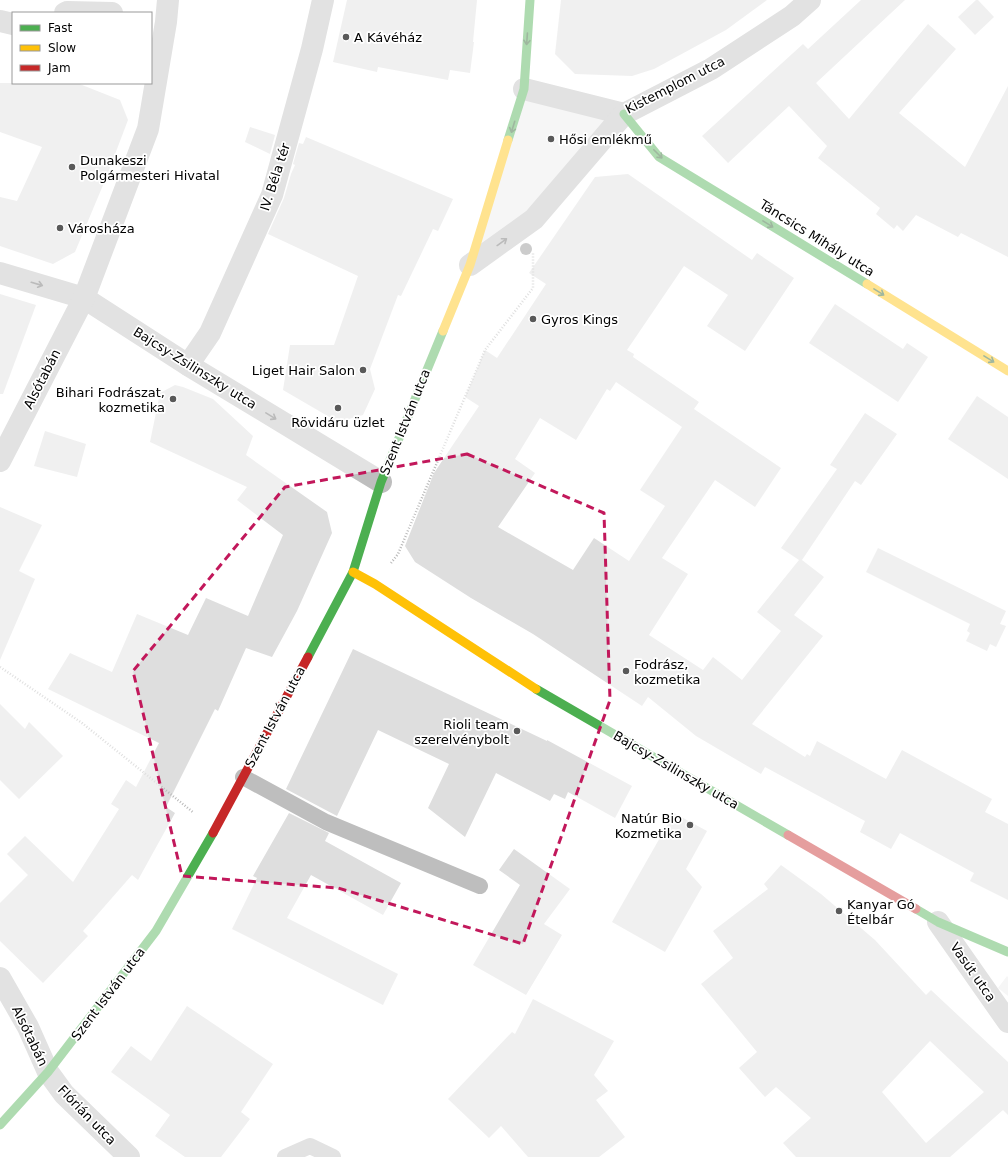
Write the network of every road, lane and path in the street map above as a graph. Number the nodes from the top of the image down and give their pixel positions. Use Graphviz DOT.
graph roads {
  1 [pos="168,0"];
  2 [pos="323,0"];
  3 [pos="530,0"];
  4 [pos="810,0"];
  5 [pos="158,20"];
  6 [pos="0,21"];
  7 [pos="12,24"];
  8 [pos="524,89"];
  9 [pos="624,114"];
  10 [pos="534,219"];
  11 [pos="470,265"];
  12 [pos="0,273"];
  13 [pos="84,298"];
  14 [pos="188,365"];
  15 [pos="1008,371"];
  16 [pos="0,461"];
  17 [pos="381,482"];
  18 [pos="353,572"];
  19 [pos="375,584"];
  20 [pos="0,667"];
  21 [pos="243,777"];
  22 [pos="215,830"];
  23 [pos="480,886"];
  24 [pos="938,922"];
  25 [pos="1008,952"];
  26 [pos="0,978"];
  27 [pos="1008,1022"];
  28 [pos="48,1072"];
  29 [pos="0,1125"];
  30 [pos="129,1157"];
  31 [pos="285,1157"];
  32 [pos="333,1157"];
  1 -- 5 [label="street"];
  2 -- 14 [label="street, IV. Béla tér"];
  3 -- 8 [label="main road, Szent István utca, one-way"];
  4 -- 9 [label="street, Kistemplom utca"];
  5 -- 13 [label="street"];
  6 -- 7 [label="street"];
  8 -- 9 [label="street, Kistemplom utca"];
  8 -- 11 [label="main road, Szent István utca, one-way"];
  9 -- 10 [label="street"];
  9 -- 15 [label="main road, Táncsics Mihály utca, one-way"];
  11 -- 10 [label="street, one-way"];
  10 -- 19 [label="path"];
  11 -- 17 [label="main road, Szent István utca"];
  12 -- 13 [label="street, Bajcsy-Zsilinszky utca, one-way"];
  13 -- 14 [label="street, Bajcsy-Zsilinszky utca"];
  13 -- 16 [label="street, Alsótabán"];
  14 -- 17 [label="street, Bajcsy-Zsilinszky utca, one-way"];
  17 -- 18 [label="main road, Szent István utca"];
  18 -- 19 [label="main road, Bajcsy-Zsilinszky utca"];
  18 -- 21 [label="main road, Szent István utca"];
  19 -- 24 [label="main road, Bajcsy-Zsilinszky utca"];
  20 -- 22 [label="path"];
  21 -- 22 [label="main road, Szent István utca"];
  21 -- 23 [label="lane"];
  22 -- 28 [label="main road, Szent István utca"];
  24 -- 25 [label="main road, Bajcsy-Zsilinszky utca"];
  24 -- 27 [label="street, Vasút utca"];
  26 -- 28 [label="street, Alsótabán"];
  28 -- 29 [label="main road, Szent István utca"];
  28 -- 30 [label="street, Flórián utca"];
  31 -- 32 [label="lane"];
}
